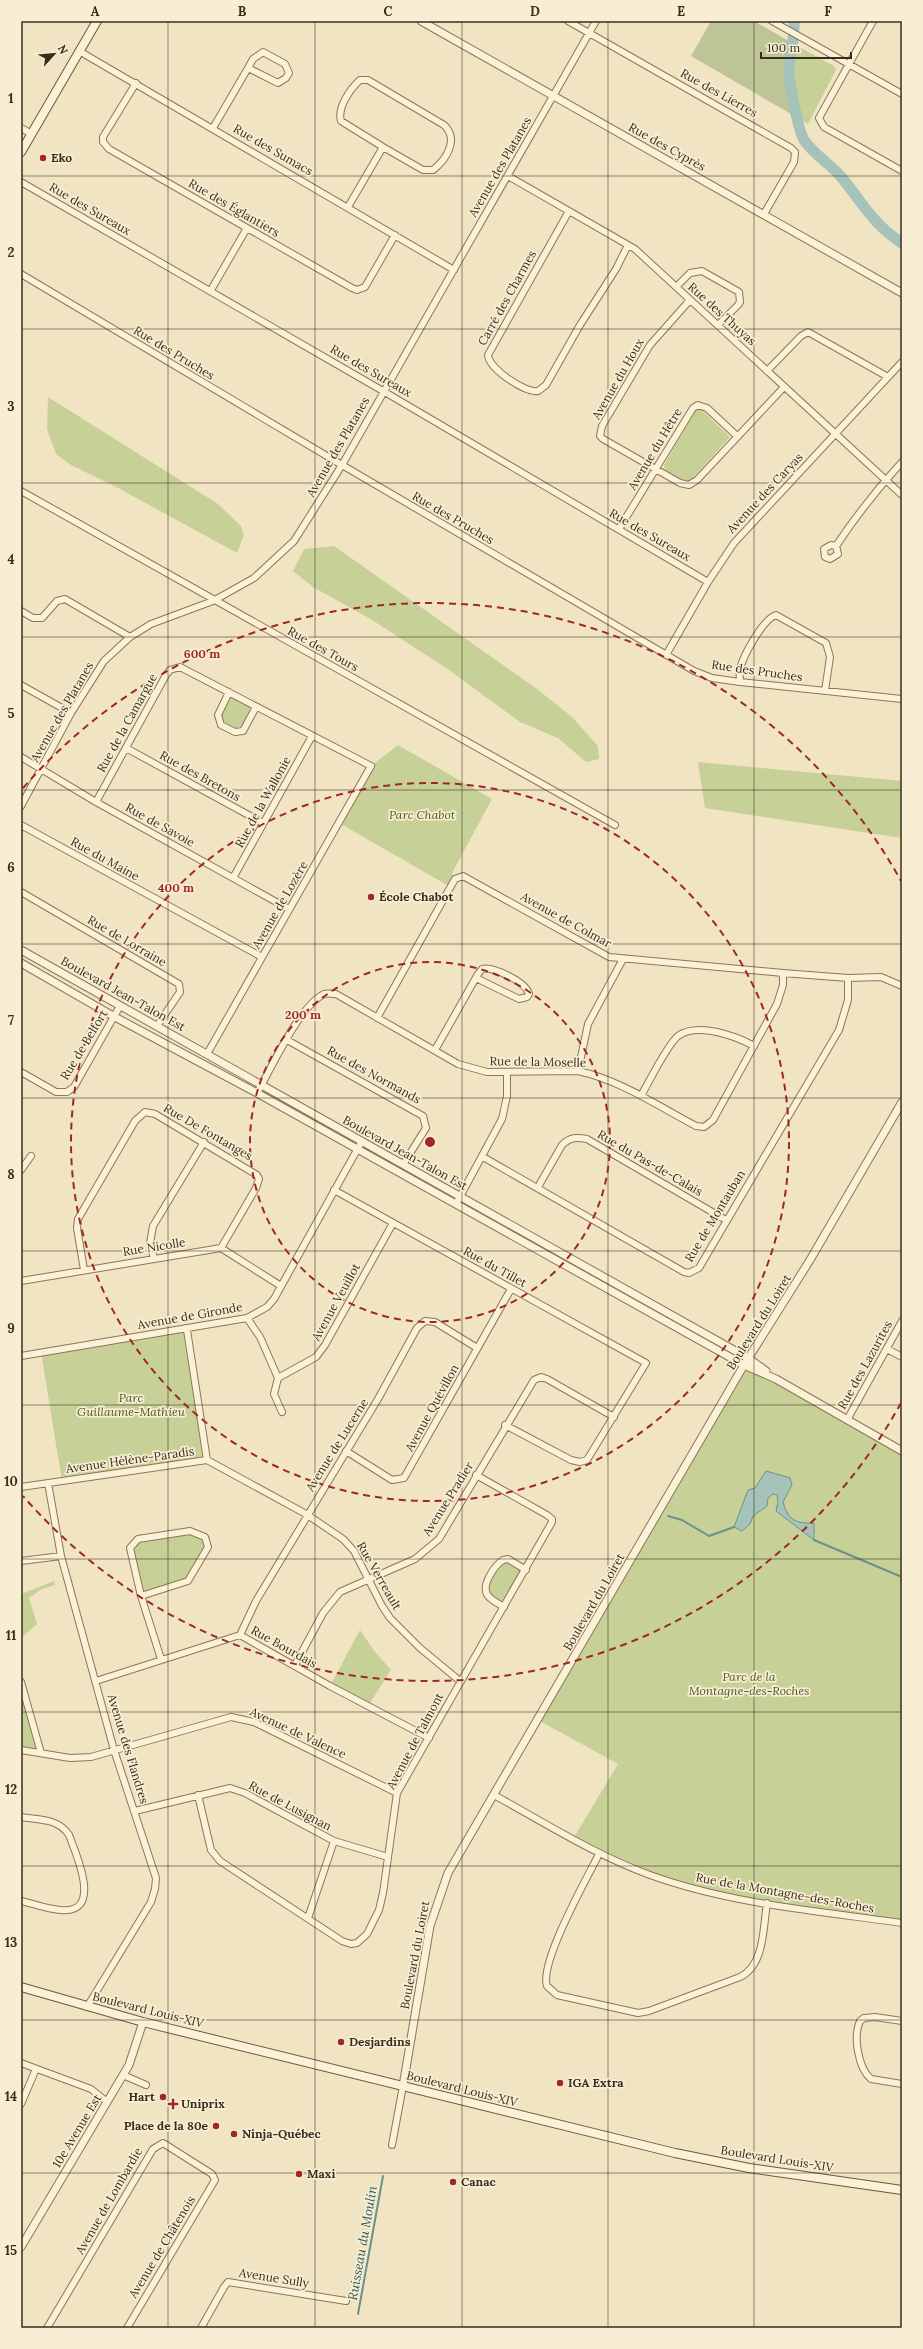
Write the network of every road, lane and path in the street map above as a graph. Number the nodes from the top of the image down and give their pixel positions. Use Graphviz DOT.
graph roads {
  1 [pos="97,21"];
  2 [pos="421,21"];
  3 [pos="568,21"];
  4 [pos="596,21"];
  5 [pos="873,21"];
  6 [pos="773,22"];
  7 [pos="589,33"];
  8 [pos="79,52"];
  9 [pos="849,64"];
  10 [pos="248,68"];
  11 [pos="136,83"];
  12 [pos="902,94"];
  13 [pos="554,96"];
  14 [pos="21,128"];
  15 [pos="213,128"];
  16 [pos="32,134"];
  17 [pos="383,147"];
  18 [pos="21,152"];
  19 [pos="902,171"];
  20 [pos="508,176"];
  21 [pos="21,182"];
  22 [pos="348,207"];
  23 [pos="569,210"];
  24 [pos="764,214"];
  25 [pos="247,228"];
  26 [pos="395,235"];
  27 [pos="628,244"];
  28 [pos="454,270"];
  29 [pos="21,274"];
  30 [pos="676,287"];
  31 [pos="211,290"];
  32 [pos="902,293"];
  33 [pos="690,300"];
  34 [pos="718,325"];
  35 [pos="902,362"];
  36 [pos="767,371"];
  37 [pos="888,377"];
  38 [pos="784,387"];
  39 [pos="383,391"];
  40 [pos="835,434"];
  41 [pos="737,436"];
  42 [pos="902,462"];
  43 [pos="342,465"];
  44 [pos="656,471"];
  45 [pos="885,480"];
  46 [pos="21,490"];
  47 [pos="902,495"];
  48 [pos="619,529"];
  49 [pos="836,546"];
  50 [pos="708,582"];
  51 [pos="213,601"];
  52 [pos="21,611"];
  53 [pos="130,637"];
  54 [pos="666,655"];
  55 [pos="740,682"];
  56 [pos="21,685"];
  57 [pos="825,691"];
  58 [pos="229,692"];
  59 [pos="902,699"];
  60 [pos="256,707"];
  61 [pos="71,713"];
  62 [pos="312,736"];
  63 [pos="126,748"];
  64 [pos="21,757"];
  65 [pos="371,766"];
  66 [pos="42,768"];
  67 [pos="96,802"];
  68 [pos="21,806"];
  69 [pos="263,823"];
  70 [pos="21,825"];
  71 [pos="615,825"];
  72 [pos="233,878"];
  73 [pos="21,892"];
  74 [pos="289,909"];
  75 [pos="21,950"];
  76 [pos="262,957"];
  77 [pos="623,958"];
  78 [pos="21,963"];
  79 [pos="782,973"];
  80 [pos="476,978"];
  81 [pos="848,978"];
  82 [pos="902,986"];
  83 [pos="120,1006"];
  84 [pos="113,1016"];
  85 [pos="378,1018"];
  86 [pos="157,1026"];
  87 [pos="287,1040"];
  88 [pos="754,1046"];
  89 [pos="435,1050"];
  90 [pos="207,1054"];
  91 [pos="578,1071"];
  92 [pos="21,1072"];
  93 [pos="507,1073"];
  94 [pos="262,1085"];
  95 [pos="257,1094"];
  96 [pos="641,1096"];
  97 [pos="902,1102"];
  98 [pos="362,1141"];
  99 [pos="204,1142"];
  100 [pos="357,1149"];
  101 [pos="31,1156"];
  102 [pos="483,1157"];
  103 [pos="404,1163"];
  104 [pos="21,1170"];
  105 [pos="538,1188"];
  106 [pos="334,1190"];
  107 [pos="460,1196"];
  108 [pos="456,1204"];
  109 [pos="726,1220"];
  110 [pos="393,1223"];
  111 [pos="221,1248"];
  112 [pos="154,1259"];
  113 [pos="84,1270"];
  114 [pos="21,1281"];
  115 [pos="281,1286"];
  116 [pos="511,1289"];
  117 [pos="247,1318"];
  118 [pos="902,1322"];
  119 [pos="187,1330"];
  120 [pos="477,1348"];
  121 [pos="887,1349"];
  122 [pos="21,1356"];
  123 [pos="902,1357"];
  124 [pos="748,1358"];
  125 [pos="744,1365"];
  126 [pos="278,1378"];
  127 [pos="776,1379"];
  128 [pos="282,1412"];
  129 [pos="614,1417"];
  130 [pos="847,1420"];
  131 [pos="505,1425"];
  132 [pos="346,1451"];
  133 [pos="902,1451"];
  134 [pos="206,1460"];
  135 [pos="476,1475"];
  136 [pos="48,1483"];
  137 [pos="21,1487"];
  138 [pos="306,1514"];
  139 [pos="61,1556"];
  140 [pos="21,1561"];
  141 [pos="526,1570"];
  142 [pos="368,1579"];
  143 [pos="141,1596"];
  144 [pos="504,1607"];
  145 [pos="240,1635"];
  146 [pos="161,1659"];
  147 [pos="295,1665"];
  148 [pos="96,1680"];
  149 [pos="460,1681"];
  150 [pos="21,1682"];
  151 [pos="428,1738"];
  152 [pos="21,1750"];
  153 [pos="114,1750"];
  154 [pos="41,1753"];
  155 [pos="397,1793"];
  156 [pos="198,1795"];
  157 [pos="494,1795"];
  158 [pos="135,1811"];
  159 [pos="21,1817"];
  160 [pos="334,1841"];
  161 [pos="599,1854"];
  162 [pos="388,1857"];
  163 [pos="21,1901"];
  164 [pos="767,1903"];
  165 [pos="308,1918"];
  166 [pos="902,1923"];
  167 [pos="21,1987"];
  168 [pos="87,2007"];
  169 [pos="902,2021"];
  170 [pos="143,2022"];
  171 [pos="21,2063"];
  172 [pos="36,2069"];
  173 [pos="123,2075"];
  174 [pos="902,2084"];
  175 [pos="146,2085"];
  176 [pos="403,2086"];
  177 [pos="106,2101"];
  178 [pos="21,2104"];
  179 [pos="392,2145"];
  180 [pos="214,2178"];
  181 [pos="902,2190"];
  182 [pos="21,2247"];
  183 [pos="346,2301"];
  184 [pos="47,2328"];
  185 [pos="127,2328"];
  186 [pos="201,2328"];
  1 -- 8 [label="main road"];
  2 -- 13 [label="street, Rue des Cyprès"];
  3 -- 7 [label="street, Rue des Lierres"];
  4 -- 7 [label="street, Avenue des Platanes"];
  5 -- 9 [label="street"];
  6 -- 9 [label="street"];
  7 -- 13 [label="street, Avenue des Platanes"];
  7 -- 24 [label="street, Rue des Lierres"];
  8 -- 11 [label="street, Rue des Sumacs"];
  8 -- 16 [label="main road"];
  9 -- 12 [label="street"];
  9 -- 19 [label="street"];
  10 -- 10 [label="street"];
  10 -- 15 [label="street"];
  11 -- 15 [label="street, Rue des Sumacs"];
  11 -- 25 [label="street, Rue des Églantiers"];
  13 -- 20 [label="street, Avenue des Platanes"];
  13 -- 24 [label="street, Rue des Cyprès"];
  14 -- 16 [label="street"];
  15 -- 22 [label="street, Rue des Sumacs"];
  16 -- 18 [label="main road"];
  17 -- 17 [label="street"];
  17 -- 22 [label="street"];
  20 -- 23 [label="street, Rue des Thuyas"];
  20 -- 28 [label="street, Avenue des Platanes"];
  21 -- 31 [label="street, Rue des Sureaux"];
  22 -- 26 [label="street, Rue des Sumacs"];
  23 -- 27 [label="street, Rue des Thuyas"];
  23 -- 27 [label="street, Carré des Charmes"];
  24 -- 32 [label="street, Rue des Cyprès"];
  25 -- 26 [label="street, Rue des Églantiers"];
  25 -- 31 [label="street"];
  26 -- 28 [label="street, Rue des Sumacs"];
  27 -- 30 [label="street, Rue des Thuyas"];
  28 -- 39 [label="street, Avenue des Platanes"];
  29 -- 43 [label="street, Rue des Pruches"];
  30 -- 33 [label="street, Rue des Thuyas"];
  30 -- 34 [label="street"];
  31 -- 39 [label="street, Rue des Sureaux"];
  33 -- 34 [label="street, Rue des Thuyas"];
  33 -- 44 [label="street, Avenue du Houx"];
  34 -- 36 [label="street, Rue des Thuyas"];
  35 -- 37 [label="street, Avenue des Caryas"];
  36 -- 37 [label="street"];
  36 -- 38 [label="street, Rue des Thuyas"];
  37 -- 40 [label="street, Avenue des Caryas"];
  38 -- 40 [label="street, Rue des Thuyas"];
  38 -- 41 [label="street, Avenue du Houx"];
  39 -- 43 [label="street, Avenue des Platanes"];
  39 -- 48 [label="street, Rue des Sureaux"];
  40 -- 45 [label="street, Rue des Thuyas"];
  40 -- 50 [label="street, Avenue des Caryas"];
  41 -- 44 [label="street, Avenue du Houx"];
  41 -- 44 [label="street, Avenue du Hêtre"];
  42 -- 45 [label="street"];
  43 -- 51 [label="street, Avenue des Platanes"];
  43 -- 54 [label="street, Rue des Pruches"];
  44 -- 48 [label="street, Avenue du Hêtre"];
  45 -- 47 [label="street, Rue des Thuyas"];
  45 -- 49 [label="street"];
  46 -- 51 [label="street, Rue des Tours"];
  48 -- 50 [label="street, Rue des Sureaux"];
  50 -- 54 [label="street, Avenue des Caryas"];
  51 -- 53 [label="street, Avenue des Platanes"];
  51 -- 71 [label="street, Rue des Tours"];
  52 -- 53 [label="street"];
  53 -- 61 [label="street, Avenue des Platanes"];
  54 -- 55 [label="street, Rue des Pruches"];
  55 -- 57 [label="street, Rue des Pruches"];
  55 -- 57 [label="street"];
  56 -- 61 [label="street"];
  57 -- 59 [label="street, Rue des Pruches"];
  58 -- 60 [label="street, Rue de la Camargue"];
  58 -- 60 [label="street"];
  58 -- 63 [label="street, Rue de la Camargue"];
  60 -- 62 [label="street, Rue de la Camargue"];
  61 -- 66 [label="street, Avenue des Platanes"];
  62 -- 65 [label="street, Rue de la Camargue"];
  62 -- 69 [label="street, Rue de la Wallonie"];
  63 -- 67 [label="street, Rue de la Camargue"];
  63 -- 69 [label="street, Rue des Bretons"];
  64 -- 66 [label="street, Rue de Savoie"];
  65 -- 74 [label="street, Avenue de Lozère"];
  66 -- 67 [label="street, Rue de Savoie"];
  66 -- 68 [label="street, Avenue des Platanes"];
  67 -- 72 [label="street, Rue de Savoie"];
  69 -- 72 [label="street, Rue de la Wallonie"];
  70 -- 76 [label="street, Rue du Maine"];
  72 -- 74 [label="street, Rue de Savoie"];
  73 -- 86 [label="street, Rue de Lorraine"];
  74 -- 76 [label="street, Avenue de Lozère"];
  75 -- 83 [label="street, Boulevard Jean-Talon Est"];
  76 -- 90 [label="street, Avenue de Lozère"];
  77 -- 79 [label="street, Avenue de Colmar"];
  77 -- 85 [label="street, Avenue de Colmar"];
  77 -- 91 [label="street"];
  78 -- 84 [label="street, Boulevard Jean-Talon Est"];
  79 -- 81 [label="street, Avenue de Colmar"];
  79 -- 88 [label="street, Rue de la Moselle"];
  80 -- 80 [label="street"];
  80 -- 89 [label="street"];
  81 -- 82 [label="street, Avenue de Colmar"];
  81 -- 109 [label="street, Rue de Montauban"];
  83 -- 84 [label="street, Rue de Belfort"];
  83 -- 86 [label="street, Boulevard Jean-Talon Est"];
  84 -- 92 [label="street, Rue de Belfort"];
  84 -- 95 [label="street, Boulevard Jean-Talon Est"];
  85 -- 87 [label="street, Rue de la Moselle"];
  85 -- 89 [label="street, Rue de la Moselle"];
  86 -- 90 [label="street, Boulevard Jean-Talon Est"];
  87 -- 94 [label="street, Rue de la Moselle"];
  87 -- 103 [label="street, Rue des Normands"];
  88 -- 96 [label="street"];
  88 -- 96 [label="street, Rue de la Moselle"];
  89 -- 93 [label="street, Rue de la Moselle"];
  90 -- 94 [label="street, Boulevard Jean-Talon Est"];
  91 -- 93 [label="street, Rue de la Moselle"];
  91 -- 96 [label="street, Rue de la Moselle"];
  93 -- 102 [label="street"];
  94 -- 95 [label="street, Rue de la Moselle"];
  94 -- 98 [label="street, Boulevard Jean-Talon Est"];
  95 -- 100 [label="street, Boulevard Jean-Talon Est"];
  97 -- 124 [label="street, Boulevard du Loiret"];
  98 -- 100 [label="street, Avenue de Gironde"];
  98 -- 103 [label="street, Boulevard Jean-Talon Est"];
  99 -- 111 [label="street, Rue De Fontanges"];
  99 -- 112 [label="street"];
  99 -- 113 [label="street, Rue De Fontanges"];
  100 -- 106 [label="street, Avenue de Gironde"];
  100 -- 108 [label="street, Boulevard Jean-Talon Est"];
  101 -- 104 [label="street"];
  102 -- 105 [label="street, Rue de Montauban"];
  102 -- 107 [label="street"];
  103 -- 107 [label="street, Boulevard Jean-Talon Est"];
  105 -- 109 [label="street, Rue du Pas-de-Calais"];
  105 -- 109 [label="street, Rue de Montauban"];
  106 -- 110 [label="street, Rue du Tillet"];
  106 -- 115 [label="street, Avenue de Gironde"];
  107 -- 108 [label="street"];
  107 -- 124 [label="street, Boulevard Jean-Talon Est"];
  108 -- 125 [label="street, Boulevard Jean-Talon Est"];
  110 -- 116 [label="street, Rue du Tillet"];
  110 -- 126 [label="street, Avenue Veuillot"];
  111 -- 112 [label="street, Rue Nicolle"];
  111 -- 115 [label="street"];
  112 -- 113 [label="street, Rue Nicolle"];
  113 -- 114 [label="street, Rue Nicolle"];
  115 -- 117 [label="street, Avenue de Gironde"];
  116 -- 120 [label="street, Avenue Quévillon"];
  116 -- 129 [label="street, Rue du Tillet"];
  117 -- 119 [label="street, Avenue de Gironde"];
  117 -- 126 [label="street"];
  118 -- 121 [label="street, Rue des Lazurites"];
  119 -- 122 [label="street, Avenue de Gironde"];
  119 -- 134 [label="street, Avenue Hélène-Paradis"];
  120 -- 132 [label="street, Avenue de Lucerne"];
  120 -- 132 [label="street, Avenue Quévillon"];
  121 -- 123 [label="street"];
  121 -- 130 [label="street, Rue des Lazurites"];
  124 -- 125 [label="street, Boulevard du Loiret"];
  124 -- 127 [label="street, Boulevard Jean-Talon Est"];
  125 -- 127 [label="street, Boulevard Jean-Talon Est"];
  125 -- 157 [label="street, Boulevard du Loiret"];
  126 -- 128 [label="street"];
  127 -- 130 [label="street, Boulevard Jean-Talon Est"];
  129 -- 131 [label="street"];
  129 -- 131 [label="street, Avenue Pradier"];
  130 -- 133 [label="street, Boulevard Jean-Talon Est"];
  131 -- 135 [label="street, Avenue Pradier"];
  132 -- 138 [label="street, Avenue de Lucerne"];
  134 -- 136 [label="street, Avenue Hélène-Paradis"];
  134 -- 138 [label="street, Rue Verreault"];
  135 -- 141 [label="street, Avenue de Talmont"];
  135 -- 142 [label="street, Avenue Pradier"];
  136 -- 137 [label="street, Avenue Hélène-Paradis"];
  136 -- 139 [label="street, Avenue des Flandres"];
  138 -- 142 [label="street, Rue Verreault"];
  138 -- 145 [label="street, Avenue de Lucerne"];
  139 -- 140 [label="street"];
  139 -- 148 [label="street, Avenue des Flandres"];
  141 -- 144 [label="street, Avenue de Talmont"];
  141 -- 144 [label="street"];
  142 -- 147 [label="street, Avenue Pradier"];
  142 -- 149 [label="street, Rue Verreault"];
  143 -- 143 [label="street"];
  143 -- 146 [label="street"];
  144 -- 149 [label="street, Avenue de Talmont"];
  145 -- 146 [label="street, Rue Bourdais"];
  145 -- 147 [label="street, Rue Bourdais"];
  146 -- 148 [label="street, Rue Bourdais"];
  147 -- 151 [label="street, Rue Bourdais"];
  148 -- 153 [label="street, Avenue des Flandres"];
  149 -- 151 [label="street, Avenue de Talmont"];
  150 -- 154 [label="street"];
  151 -- 155 [label="street, Avenue de Talmont"];
  152 -- 154 [label="street, Avenue de Valence"];
  153 -- 154 [label="street, Avenue de Valence"];
  153 -- 155 [label="street, Avenue de Valence"];
  153 -- 158 [label="street, Avenue des Flandres"];
  155 -- 162 [label="street, Avenue de Talmont"];
  156 -- 158 [label="street, Rue de Lusignan"];
  156 -- 160 [label="street, Rue de Lusignan"];
  156 -- 165 [label="street, Avenue de Talmont"];
  157 -- 161 [label="street, Rue de la Montagne-des-Roches"];
  157 -- 176 [label="street, Boulevard du Loiret"];
  158 -- 168 [label="street, Avenue des Flandres"];
  159 -- 163 [label="street"];
  160 -- 162 [label="street, Rue de Lusignan"];
  160 -- 165 [label="street"];
  161 -- 164 [label="street, Rue de la Montagne-des-Roches"];
  161 -- 164 [label="street"];
  162 -- 165 [label="street, Avenue de Talmont"];
  164 -- 166 [label="street, Rue de la Montagne-des-Roches"];
  167 -- 168 [label="main road, Boulevard Louis-XIV"];
  168 -- 170 [label="main road, Boulevard Louis-XIV"];
  169 -- 174 [label="street"];
  170 -- 173 [label="street, 10e Avenue Est"];
  170 -- 176 [label="main road, Boulevard Louis-XIV"];
  171 -- 172 [label="street"];
  172 -- 177 [label="street"];
  172 -- 178 [label="street"];
  173 -- 175 [label="street"];
  173 -- 177 [label="street, 10e Avenue Est"];
  176 -- 179 [label="street, Boulevard du Loiret"];
  176 -- 181 [label="main road, Boulevard Louis-XIV"];
  177 -- 182 [label="street, 10e Avenue Est"];
  180 -- 184 [label="street, Avenue de Lombardie"];
  180 -- 185 [label="street, Avenue de Châtenois"];
  183 -- 186 [label="street, Avenue Sully"];
}
